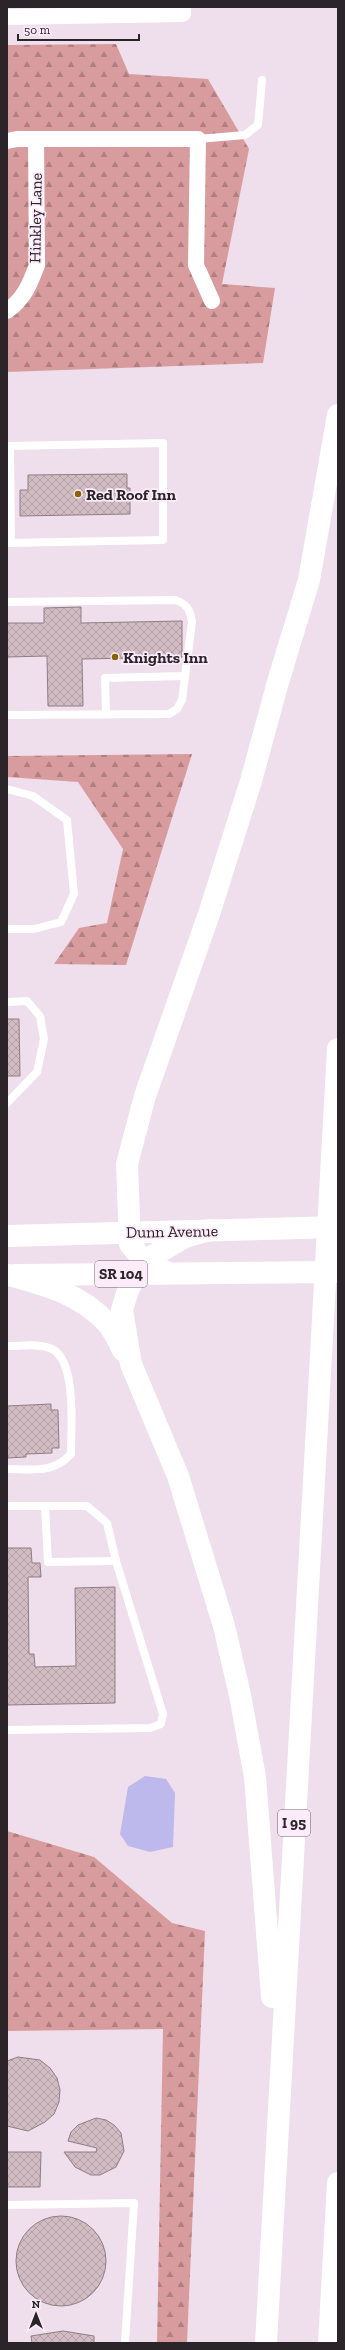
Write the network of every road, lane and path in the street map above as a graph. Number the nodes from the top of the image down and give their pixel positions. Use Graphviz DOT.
graph roads {
  1 [pos="182,7"];
  2 [pos="7,17"];
  3 [pos="262,80"];
  4 [pos="36,139"];
  5 [pos="198,139"];
  6 [pos="7,141"];
  7 [pos="212,301"];
  8 [pos="7,310"];
  9 [pos="338,415"];
  10 [pos="9,543"];
  11 [pos="7,602"];
  12 [pos="185,676"];
  13 [pos="106,714"];
  14 [pos="7,715"];
  15 [pos="7,789"];
  16 [pos="7,929"];
  17 [pos="7,1002"];
  18 [pos="338,1049"];
  19 [pos="7,1103"];
  20 [pos="338,1228"];
  21 [pos="210,1230"];
  22 [pos="128,1232"];
  23 [pos="7,1236"];
  24 [pos="140,1267"];
  25 [pos="338,1272"];
  26 [pos="8,1275"];
  27 [pos="7,1346"];
  28 [pos="131,1364"];
  29 [pos="7,1469"];
  30 [pos="7,1506"];
  31 [pos="45,1506"];
  32 [pos="116,1561"];
  33 [pos="7,1730"];
  34 [pos="278,2086"];
  35 [pos="338,2183"];
  36 [pos="7,2205"];
  37 [pos="126,2343"];
  38 [pos="266,2343"];
  39 [pos="329,2343"];
  1 -- 2 [label="street"];
  3 -- 5 [label="lane"];
  4 -- 5 [label="street"];
  4 -- 6 [label="street"];
  4 -- 8 [label="street, Hinkley Lane"];
  5 -- 7 [label="street"];
  9 -- 22 [label="main road"];
  10 -- 10 [label="lane"];
  11 -- 12 [label="lane"];
  12 -- 13 [label="lane"];
  12 -- 13 [label="lane"];
  13 -- 14 [label="lane"];
  15 -- 16 [label="lane"];
  17 -- 19 [label="lane"];
  18 -- 34 [label="main road, I 95"];
  20 -- 21 [label="main road, Dunn Avenue"];
  21 -- 22 [label="main road, Dunn Avenue"];
  21 -- 24 [label="main road"];
  22 -- 23 [label="main road, Dunn Avenue"];
  22 -- 24 [label="main road"];
  24 -- 25 [label="main road, SR 104"];
  24 -- 26 [label="main road, SR 104"];
  24 -- 28 [label="main road"];
  26 -- 28 [label="main road"];
  27 -- 29 [label="lane"];
  28 -- 34 [label="main road"];
  30 -- 31 [label="lane"];
  31 -- 32 [label="lane"];
  31 -- 32 [label="lane"];
  32 -- 33 [label="lane"];
  34 -- 38 [label="main road, I 95"];
  35 -- 39 [label="main road"];
  36 -- 37 [label="lane"];
}
